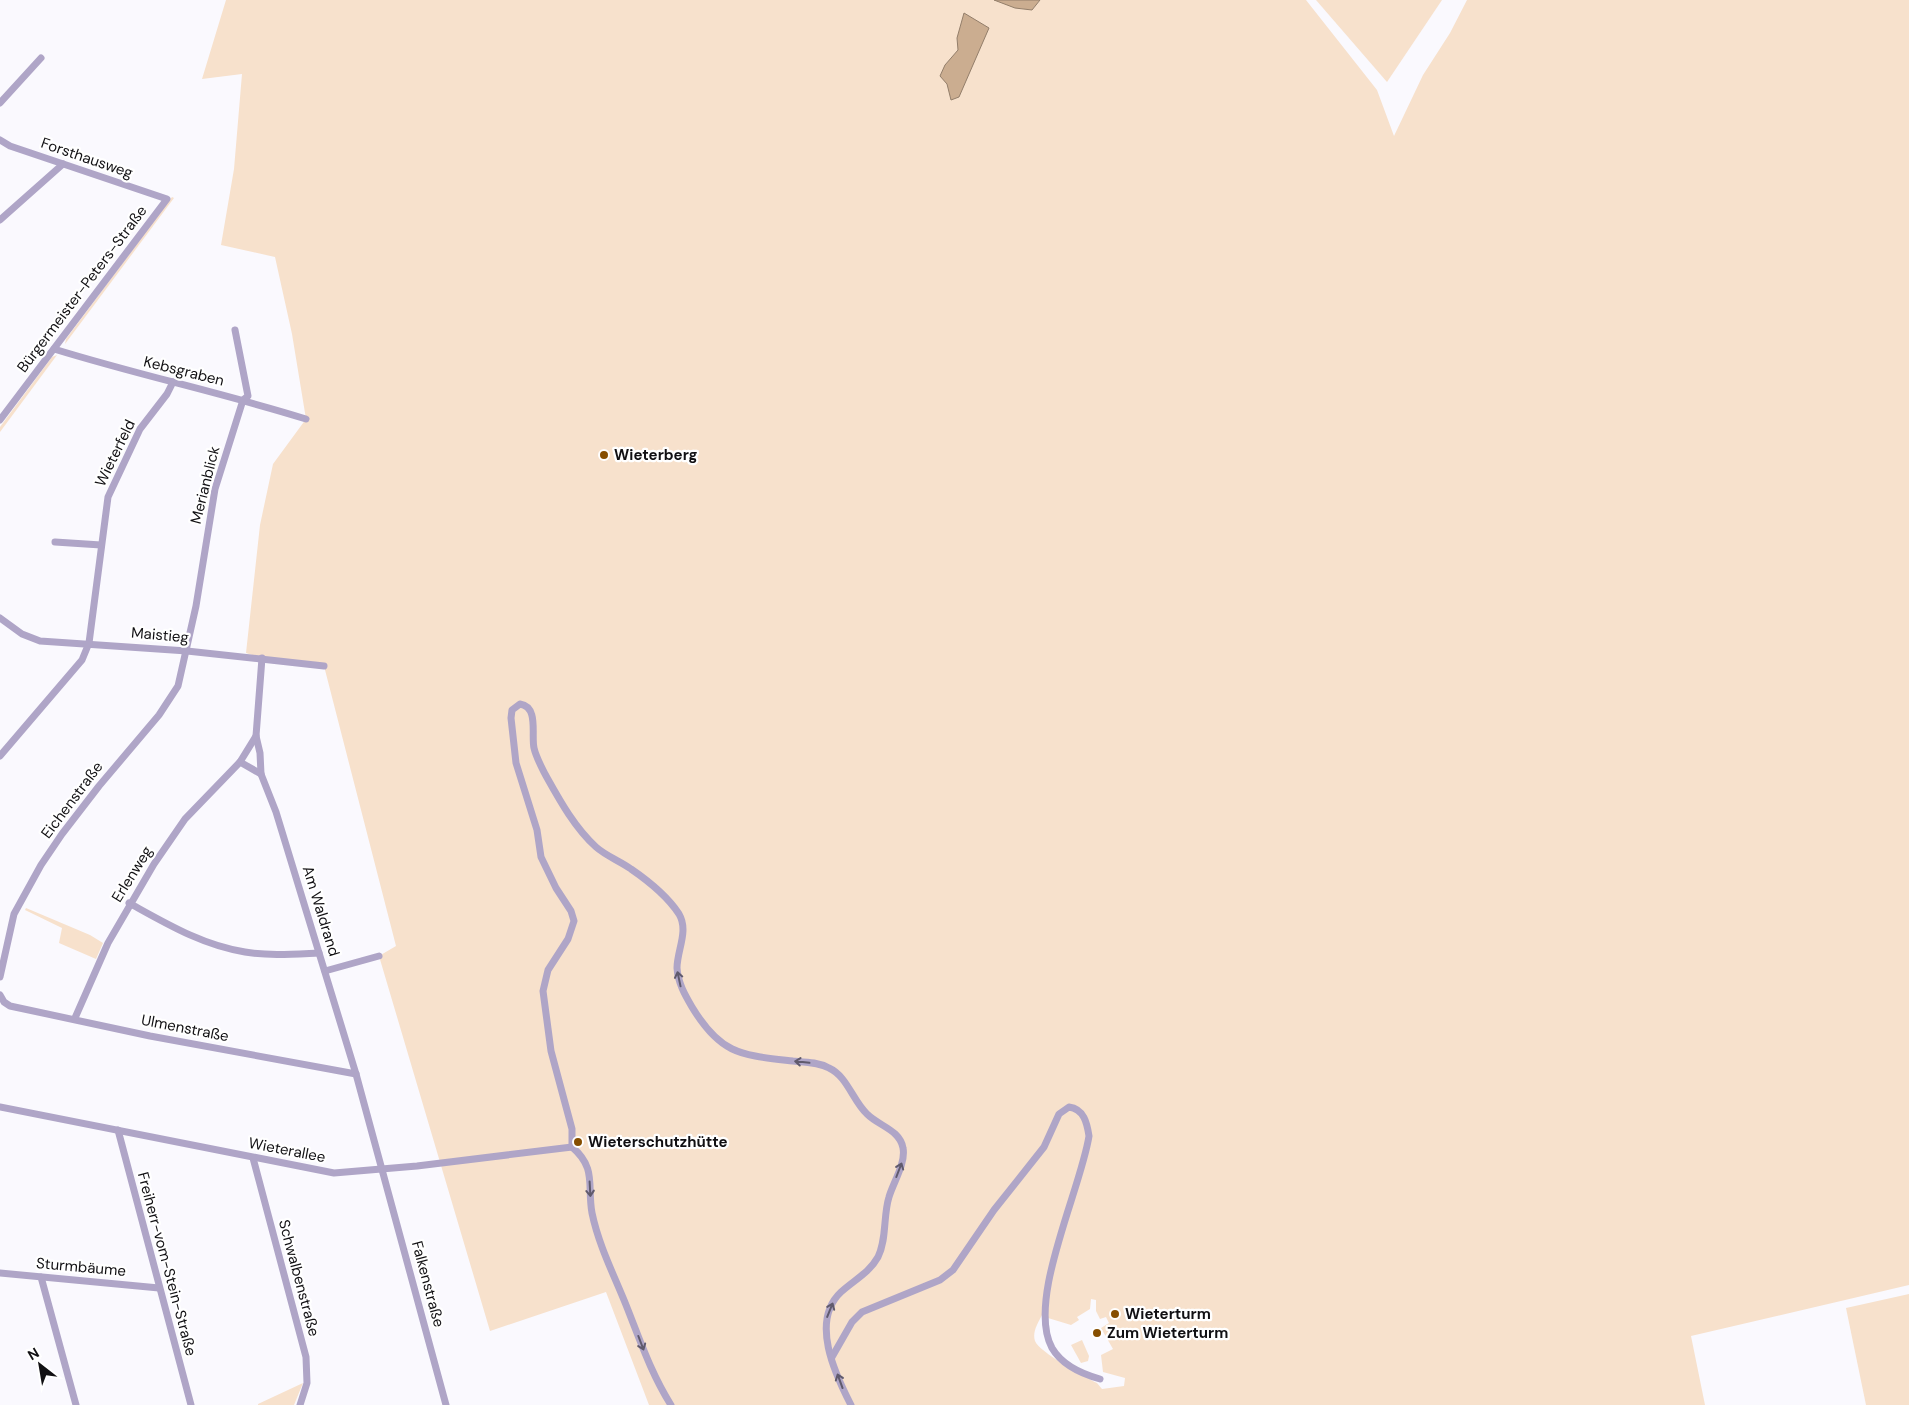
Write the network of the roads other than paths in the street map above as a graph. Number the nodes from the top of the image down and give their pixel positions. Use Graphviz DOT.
graph roads {
  1 [pos="41,58"];
  2 [pos="0,103"];
  3 [pos="0,140"];
  4 [pos="63,164"];
  5 [pos="167,199"];
  6 [pos="0,220"];
  7 [pos="235,330"];
  8 [pos="54,348"];
  9 [pos="173,382"];
  10 [pos="243,400"];
  11 [pos="306,419"];
  12 [pos="0,420"];
  13 [pos="55,542"];
  14 [pos="101,545"];
  15 [pos="0,618"];
  16 [pos="89,643"];
  17 [pos="187,651"];
  18 [pos="262,658"];
  19 [pos="324,666"];
  20 [pos="256,736"];
  21 [pos="0,756"];
  22 [pos="240,762"];
  23 [pos="261,774"];
  24 [pos="129,903"];
  25 [pos="318,953"];
  26 [pos="379,956"];
  27 [pos="325,971"];
  28 [pos="0,977"];
  29 [pos="0,995"];
  30 [pos="75,1018"];
  31 [pos="356,1074"];
  32 [pos="0,1107"];
  33 [pos="118,1130"];
  34 [pos="572,1147"];
  35 [pos="253,1158"];
  36 [pos="383,1170"];
  37 [pos="0,1273"];
  38 [pos="42,1277"];
  39 [pos="159,1288"];
  40 [pos="832,1357"];
  41 [pos="1100,1379"];
  42 [pos="76,1405"];
  43 [pos="191,1405"];
  44 [pos="300,1405"];
  45 [pos="446,1405"];
  46 [pos="670,1405"];
  47 [pos="851,1405"];
  1 -- 2 [label="street"];
  3 -- 4 [label="street, Forsthausweg"];
  4 -- 5 [label="street, Forsthausweg"];
  4 -- 6 [label="street"];
  5 -- 8 [label="street, Bürgermeister-Peters-Straße"];
  7 -- 10 [label="street, Merianblick"];
  8 -- 9 [label="street, Kebsgraben"];
  8 -- 12 [label="street, Bürgermeister-Peters-Straße"];
  9 -- 10 [label="street, Kebsgraben"];
  9 -- 14 [label="street, Wieterfeld"];
  10 -- 11 [label="street, Kebsgraben"];
  10 -- 17 [label="street, Merianblick"];
  13 -- 14 [label="street"];
  14 -- 16 [label="street, Wieterfeld"];
  15 -- 16 [label="street, Maistieg"];
  16 -- 17 [label="street, Maistieg"];
  16 -- 21 [label="street"];
  17 -- 18 [label="street, Maistieg"];
  17 -- 28 [label="street, Eichenstraße"];
  18 -- 19 [label="street, Maistieg"];
  18 -- 20 [label="street, Am Waldrand"];
  20 -- 22 [label="street, Erlenweg"];
  20 -- 23 [label="street, Am Waldrand"];
  22 -- 23 [label="street"];
  22 -- 24 [label="street, Erlenweg"];
  23 -- 25 [label="street, Am Waldrand"];
  24 -- 25 [label="street"];
  24 -- 30 [label="street, Erlenweg"];
  25 -- 27 [label="street, Am Waldrand"];
  26 -- 27 [label="street"];
  27 -- 31 [label="street, Am Waldrand"];
  29 -- 30 [label="street, Ulmenstraße"];
  30 -- 31 [label="street, Ulmenstraße"];
  31 -- 36 [label="street, Am Waldrand"];
  32 -- 33 [label="street, Wieterallee"];
  33 -- 35 [label="street, Wieterallee"];
  33 -- 39 [label="street, Freiherr-vom-Stein-Straße"];
  34 -- 36 [label="street, Wieterallee"];
  40 -- 34 [label="street, one-way"];
  34 -- 46 [label="street, one-way"];
  35 -- 36 [label="street, Wieterallee"];
  35 -- 44 [label="street, Schwalbenstraße"];
  36 -- 45 [label="street, Falkenstraße"];
  37 -- 38 [label="street, Sturmbäume"];
  38 -- 39 [label="street, Sturmbäume"];
  38 -- 42 [label="street"];
  39 -- 43 [label="street, Freiherr-vom-Stein-Straße"];
  40 -- 41 [label="street"];
  47 -- 40 [label="street, one-way"];
}
